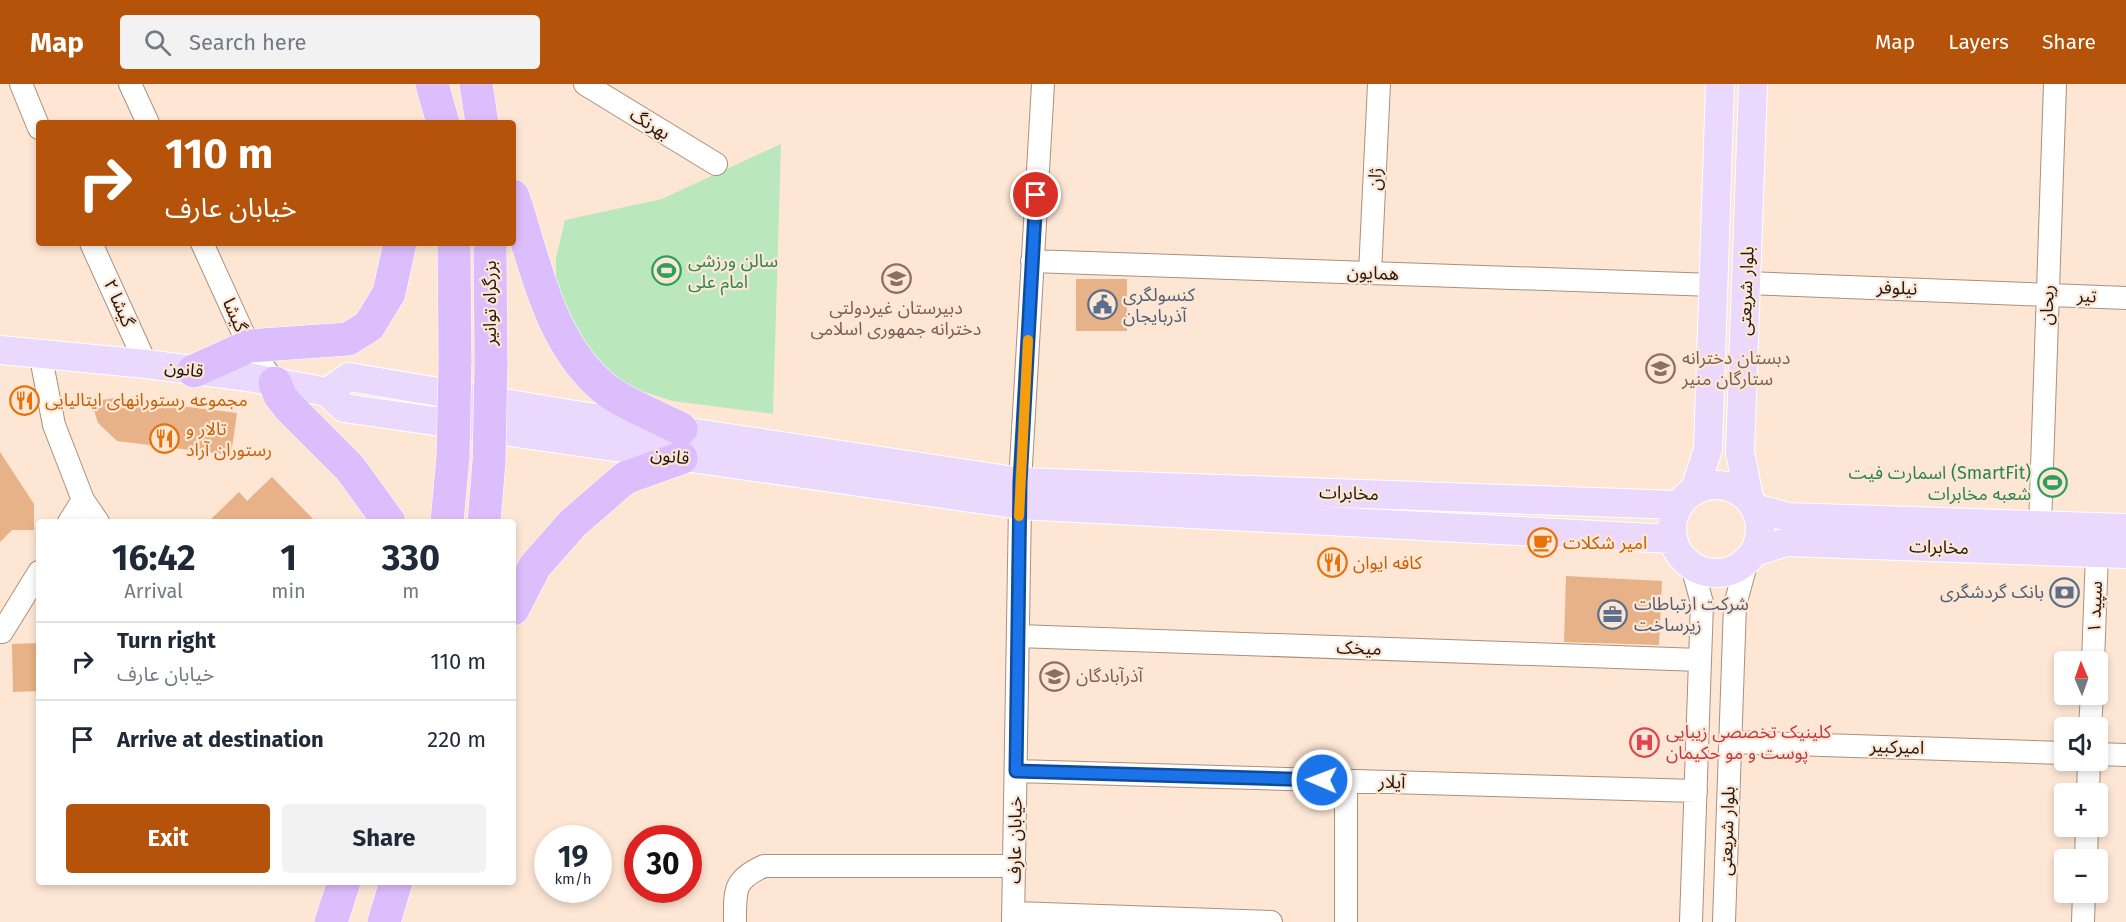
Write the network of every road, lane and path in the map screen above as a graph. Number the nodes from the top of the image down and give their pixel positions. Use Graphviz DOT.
graph roads {
  1 [pos="21,84"];
  2 [pos="130,84"];
  3 [pos="585,84"];
  4 [pos="1043,84"];
  5 [pos="1379,84"];
  6 [pos="1720,84"];
  7 [pos="1753,84"];
  8 [pos="2055,84"];
  9 [pos="147,120"];
  10 [pos="36,121"];
  11 [pos="716,164"];
  12 [pos="516,205"];
  13 [pos="92,246"];
  14 [pos="204,246"];
  15 [pos="399,246"];
  16 [pos="454,246"];
  17 [pos="490,246"];
  18 [pos="1032,261"];
  19 [pos="1370,273"];
  20 [pos="1746,283"];
  21 [pos="1713,285"];
  22 [pos="2048,294"];
  23 [pos="2126,298"];
  24 [pos="249,346"];
  25 [pos="0,350"];
  26 [pos="39,353"];
  27 [pos="146,364"];
  28 [pos="194,371"];
  29 [pos="275,383"];
  30 [pos="681,444"];
  31 [pos="1020,493"];
  32 [pos="1687,497"];
  33 [pos="82,500"];
  34 [pos="1752,503"];
  35 [pos="71,519"];
  36 [pos="96,519"];
  37 [pos="387,519"];
  38 [pos="447,519"];
  39 [pos="484,519"];
  40 [pos="2040,526"];
  41 [pos="2126,528"];
  42 [pos="1672,539"];
  43 [pos="2097,553"];
  44 [pos="2126,554"];
  45 [pos="1750,557"];
  46 [pos="1692,566"];
  47 [pos="36,577"];
  48 [pos="516,603"];
  49 [pos="2,632"];
  50 [pos="1018,636"];
  51 [pos="2093,651"];
  52 [pos="1700,660"];
  53 [pos="1730,742"];
  54 [pos="2054,753"];
  55 [pos="2108,754"];
  56 [pos="2126,754"];
  57 [pos="1016,771"];
  58 [pos="1346,781"];
  59 [pos="1696,791"];
  60 [pos="1015,866"];
  61 [pos="343,885"];
  62 [pos="395,885"];
  63 [pos="2084,903"];
  64 [pos="1013,918"];
  65 [pos="1156,920"];
  66 [pos="331,922"];
  67 [pos="384,922"];
  68 [pos="735,922"];
  69 [pos="1271,922"];
  70 [pos="1346,922"];
  71 [pos="1691,922"];
  72 [pos="1724,922"];
  73 [pos="2083,922"];
  1 -- 10 [label="street"];
  2 -- 9 [label="street"];
  3 -- 11 [label="street, بهرنگ"];
  4 -- 18 [label="street, خیابان عارف"];
  5 -- 19 [label="street, ژان"];
  6 -- 21 [label="main road, بلوار شریعتى"];
  7 -- 20 [label="main road, بلوار شریعتى"];
  8 -- 22 [label="street, ریحان"];
  12 -- 30 [label="highway"];
  13 -- 27 [label="street, گیشا ۲"];
  14 -- 24 [label="street, گیشا"];
  15 -- 24 [label="highway"];
  16 -- 38 [label="highway, بزرگراه توانیر, bridge"];
  17 -- 39 [label="highway, بزرگراه توانیر, bridge"];
  18 -- 19 [label="street, همایون"];
  18 -- 31 [label="street, خیابان عارف"];
  19 -- 21 [label="street, همایون"];
  20 -- 22 [label="street, نیلوفر"];
  20 -- 34 [label="main road, بلوار شریعتى"];
  21 -- 32 [label="main road, بلوار شریعتى"];
  22 -- 23 [label="street, تیر"];
  22 -- 40 [label="street, ریحان"];
  24 -- 28 [label="highway"];
  24 -- 29 [label="street, گیشا"];
  25 -- 26 [label="main road, قانون"];
  26 -- 27 [label="main road, قانون"];
  26 -- 33 [label="street"];
  27 -- 28 [label="main road, قانون"];
  28 -- 29 [label="main road, قانون"];
  29 -- 30 [label="main road, قانون"];
  29 -- 37 [label="highway"];
  30 -- 31 [label="main road, قانون"];
  30 -- 48 [label="highway"];
  31 -- 32 [label="main road, مخابرات"];
  31 -- 42 [label="main road, مخابرات"];
  31 -- 50 [label="street, خیابان عارف"];
  32 -- 34 [label="main road"];
  32 -- 42 [label="main road"];
  33 -- 35 [label="street"];
  33 -- 36 [label="street"];
  34 -- 40 [label="main road, مخابرات"];
  34 -- 45 [label="main road"];
  40 -- 41 [label="main road, مخابرات"];
  42 -- 46 [label="main road"];
  43 -- 44 [label="main road, مخابرات"];
  43 -- 45 [label="main road, مخابرات"];
  43 -- 51 [label="street, سپید ۱"];
  45 -- 46 [label="main road"];
  45 -- 53 [label="street, بلوار شریعتى"];
  46 -- 52 [label="street, بلوار شریعتى"];
  47 -- 49 [label="street"];
  50 -- 52 [label="street, میخک"];
  50 -- 57 [label="street, خیابان عارف"];
  52 -- 59 [label="street, بلوار شریعتى"];
  53 -- 54 [label="street, امیرکبیر"];
  53 -- 72 [label="street, بلوار شریعتى"];
  55 -- 56 [label="street"];
  57 -- 58 [label="street, آیلار"];
  57 -- 60 [label="street, خیابان عارف"];
  58 -- 59 [label="street, آیلار"];
  58 -- 70 [label="street"];
  59 -- 71 [label="street, بلوار شریعتى"];
  60 -- 64 [label="street, خیابان عارف"];
  60 -- 68 [label="street"];
  61 -- 66 [label="highway"];
  62 -- 67 [label="highway"];
  63 -- 73 [label="street"];
  64 -- 65 [label="street"];
  65 -- 69 [label="street"];
}
